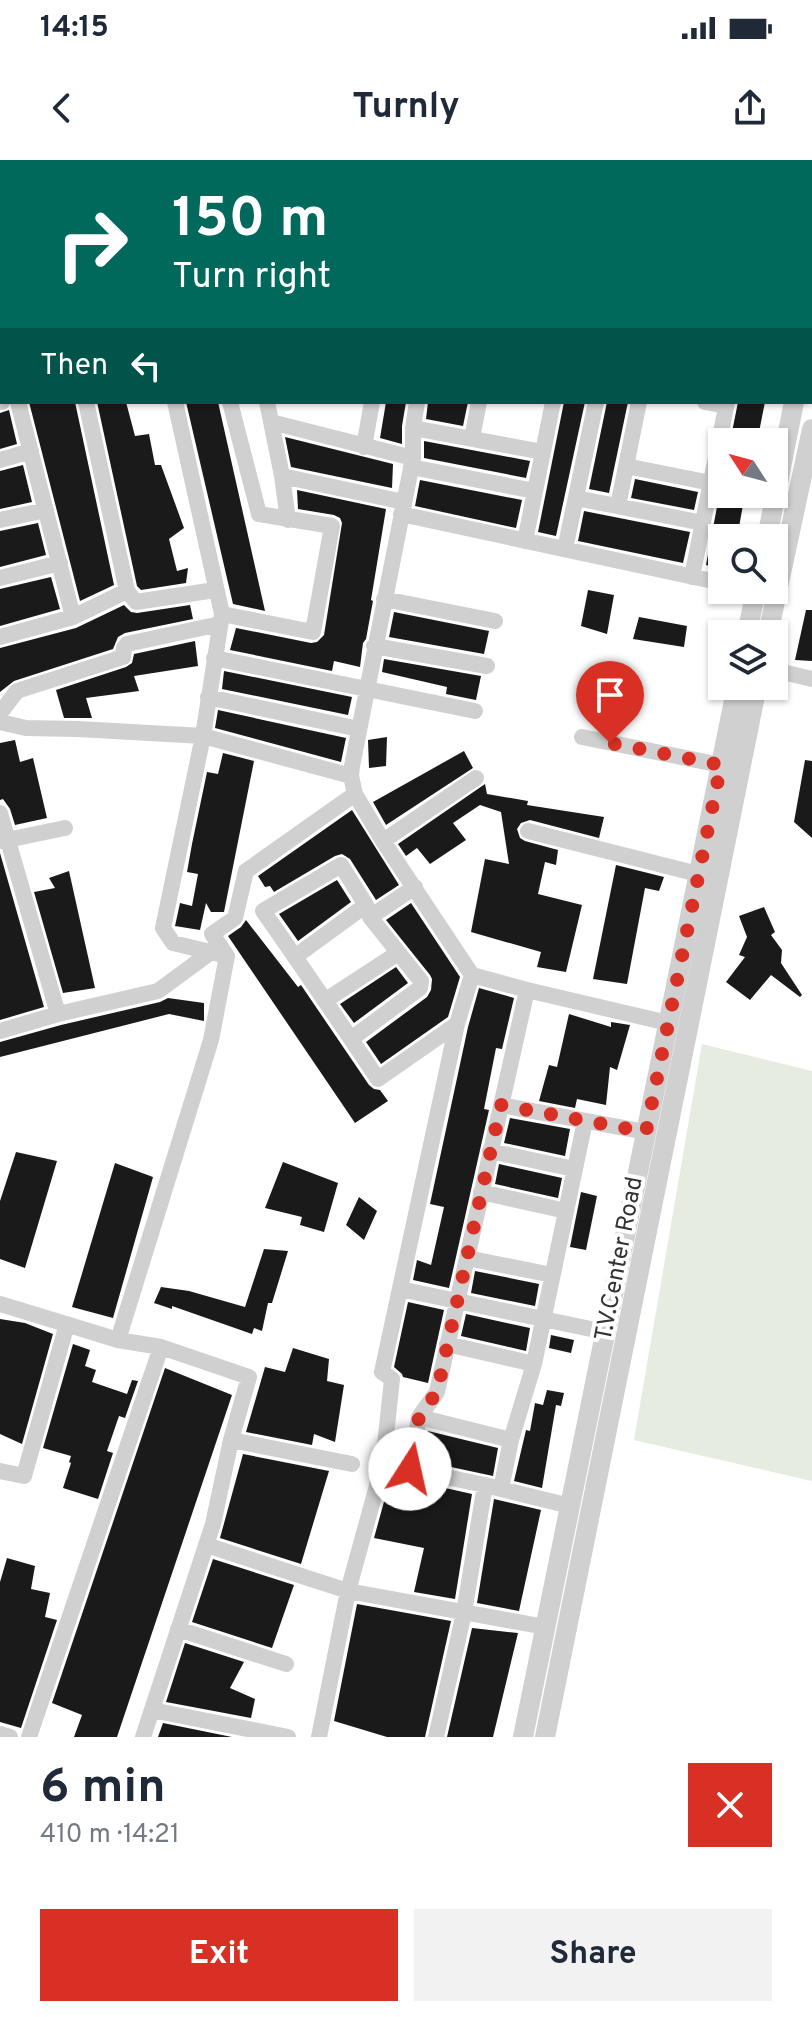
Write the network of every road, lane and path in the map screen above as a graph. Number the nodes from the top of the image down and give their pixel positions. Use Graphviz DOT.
graph roads {
  1 [pos="19,404"];
  2 [pos="86,404"];
  3 [pos="175,404"];
  4 [pos="231,404"];
  5 [pos="267,404"];
  6 [pos="372,404"];
  7 [pos="417,404"];
  8 [pos="479,404"];
  9 [pos="553,404"];
  10 [pos="596,404"];
  11 [pos="639,404"];
  12 [pos="727,404"];
  13 [pos="794,404"];
  14 [pos="271,422"];
  15 [pos="413,428"];
  16 [pos="722,428"];
  17 [pos="812,429"];
  18 [pos="472,438"];
  19 [pos="364,447"];
  20 [pos="31,451"];
  21 [pos="543,452"];
  22 [pos="0,460"];
  23 [pos="412,463"];
  24 [pos="626,466"];
  25 [pos="282,476"];
  26 [pos="708,482"];
  27 [pos="535,491"];
  28 [pos="576,498"];
  29 [pos="708,498"];
  30 [pos="618,506"];
  31 [pos="403,508"];
  32 [pos="46,510"];
  33 [pos="0,520"];
  34 [pos="288,520"];
  35 [pos="703,523"];
  36 [pos="770,524"];
  37 [pos="525,541"];
  38 [pos="565,549"];
  39 [pos="60,563"];
  40 [pos="692,577"];
  41 [pos="0,578"];
  42 [pos="708,580"];
  43 [pos="215,590"];
  44 [pos="127,591"];
  45 [pos="384,599"];
  46 [pos="73,617"];
  47 [pos="221,619"];
  48 [pos="771,620"];
  49 [pos="495,621"];
  50 [pos="0,637"];
  51 [pos="374,646"];
  52 [pos="214,658"];
  53 [pos="487,666"];
  54 [pos="788,673"];
  55 [pos="812,679"];
  56 [pos="367,688"];
  57 [pos="208,697"];
  58 [pos="734,700"];
  59 [pos="754,700"];
  60 [pos="475,711"];
  61 [pos="0,713"];
  62 [pos="0,722"];
  63 [pos="359,729"];
  64 [pos="203,736"];
  65 [pos="582,737"];
  66 [pos="721,765"];
  67 [pos="351,776"];
  68 [pos="476,778"];
  69 [pos="355,794"];
  70 [pos="0,813"];
  71 [pos="65,828"];
  72 [pos="528,831"];
  73 [pos="4,840"];
  74 [pos="383,841"];
  75 [pos="698,874"];
  76 [pos="415,887"];
  77 [pos="368,911"];
  78 [pos="398,953"];
  79 [pos="219,954"];
  80 [pos="296,956"];
  81 [pos="472,975"];
  82 [pos="527,990"];
  83 [pos="326,1000"];
  84 [pos="58,1014"];
  85 [pos="668,1023"];
  86 [pos="457,1024"];
  87 [pos="0,1031"];
  88 [pos="351,1039"];
  89 [pos="501,1105"];
  90 [pos="585,1121"];
  91 [pos="646,1132"];
  92 [pos="490,1151"];
  93 [pos="574,1169"];
  94 [pos="481,1192"];
  95 [pos="566,1211"];
  96 [pos="467,1258"];
  97 [pos="552,1275"];
  98 [pos="400,1289"];
  99 [pos="457,1302"];
  100 [pos="0,1304"];
  101 [pos="543,1319"];
  102 [pos="67,1324"];
  103 [pos="605,1332"];
  104 [pos="118,1340"];
  105 [pos="447,1344"];
  106 [pos="161,1347"];
  107 [pos="534,1364"];
  108 [pos="419,1417"];
  109 [pos="231,1440"];
  110 [pos="511,1440"];
  111 [pos="352,1464"];
  112 [pos="383,1464"];
  113 [pos="410,1469"];
  114 [pos="0,1471"];
  115 [pos="493,1487"];
  116 [pos="570,1506"];
  117 [pos="206,1545"];
  118 [pos="348,1591"];
  119 [pos="464,1613"];
  120 [pos="545,1627"];
  121 [pos="178,1629"];
  122 [pos="286,1664"];
  123 [pos="152,1710"];
  124 [pos="0,1734"];
  125 [pos="10,1737"];
  126 [pos="29,1737"];
  127 [pos="143,1737"];
  128 [pos="288,1737"];
  129 [pos="319,1737"];
  130 [pos="436,1737"];
  131 [pos="523,1737"];
  132 [pos="545,1737"];
  1 -- 20 [label="street"];
  2 -- 44 [label="street"];
  3 -- 43 [label="street"];
  4 -- 34 [label="street"];
  5 -- 14 [label="street"];
  6 -- 19 [label="street"];
  7 -- 15 [label="street"];
  8 -- 18 [label="street"];
  9 -- 21 [label="street"];
  10 -- 28 [label="street"];
  11 -- 24 [label="street"];
  12 -- 16 [label="street"];
  13 -- 36 [label="street"];
  14 -- 19 [label="street"];
  14 -- 25 [label="street"];
  15 -- 18 [label="street"];
  15 -- 23 [label="street"];
  17 -- 48 [label="street"];
  18 -- 21 [label="street"];
  19 -- 23 [label="street"];
  20 -- 22 [label="street"];
  20 -- 32 [label="street"];
  21 -- 27 [label="street"];
  23 -- 27 [label="street"];
  23 -- 31 [label="street"];
  24 -- 26 [label="street"];
  24 -- 30 [label="street"];
  25 -- 31 [label="street"];
  25 -- 34 [label="street"];
  27 -- 37 [label="street"];
  28 -- 30 [label="street"];
  28 -- 38 [label="street"];
  29 -- 35 [label="street"];
  30 -- 35 [label="street"];
  31 -- 37 [label="street"];
  31 -- 45 [label="street"];
  32 -- 33 [label="street"];
  32 -- 39 [label="street"];
  34 -- 47 [label="street"];
  35 -- 40 [label="street"];
  37 -- 38 [label="street"];
  38 -- 40 [label="street"];
  39 -- 41 [label="street"];
  39 -- 46 [label="street"];
  40 -- 42 [label="street"];
  43 -- 44 [label="street"];
  43 -- 47 [label="street"];
  44 -- 46 [label="street"];
  45 -- 49 [label="street"];
  45 -- 51 [label="street"];
  46 -- 50 [label="street"];
  47 -- 52 [label="street"];
  47 -- 61 [label="street"];
  51 -- 53 [label="street"];
  51 -- 56 [label="street"];
  52 -- 56 [label="street"];
  52 -- 57 [label="street"];
  54 -- 55 [label="street"];
  56 -- 60 [label="street"];
  56 -- 63 [label="street"];
  57 -- 63 [label="street"];
  57 -- 64 [label="street"];
  58 -- 66 [label="street, T.V.Center Road"];
  59 -- 132 [label="street, T.V.Center Road"];
  62 -- 64 [label="street"];
  63 -- 67 [label="street"];
  64 -- 67 [label="street"];
  64 -- 79 [label="street"];
  65 -- 66 [label="street"];
  66 -- 75 [label="street, T.V.Center Road"];
  67 -- 69 [label="street"];
  68 -- 74 [label="street"];
  69 -- 74 [label="street"];
  69 -- 79 [label="street"];
  70 -- 73 [label="street"];
  71 -- 73 [label="street"];
  72 -- 75 [label="street"];
  73 -- 84 [label="street"];
  74 -- 76 [label="street"];
  75 -- 85 [label="street, T.V.Center Road"];
  76 -- 77 [label="street"];
  76 -- 81 [label="street"];
  77 -- 78 [label="street"];
  77 -- 80 [label="street"];
  77 -- 80 [label="street"];
  78 -- 83 [label="street"];
  78 -- 88 [label="street"];
  79 -- 84 [label="street"];
  79 -- 104 [label="street"];
  80 -- 83 [label="street"];
  81 -- 82 [label="street"];
  81 -- 86 [label="street"];
  82 -- 85 [label="street"];
  82 -- 89 [label="street"];
  83 -- 88 [label="street"];
  84 -- 87 [label="street"];
  85 -- 91 [label="street, T.V.Center Road"];
  86 -- 88 [label="street"];
  86 -- 98 [label="street"];
  89 -- 90 [label="street"];
  89 -- 92 [label="street"];
  90 -- 91 [label="street"];
  90 -- 93 [label="street"];
  91 -- 103 [label="street, T.V.Center Road"];
  92 -- 93 [label="street"];
  92 -- 94 [label="street"];
  93 -- 95 [label="street"];
  94 -- 95 [label="street"];
  94 -- 96 [label="street"];
  95 -- 97 [label="street"];
  96 -- 97 [label="street"];
  96 -- 99 [label="street"];
  97 -- 101 [label="street"];
  98 -- 99 [label="street"];
  98 -- 112 [label="street"];
  99 -- 101 [label="street"];
  99 -- 105 [label="street"];
  100 -- 102 [label="street"];
  101 -- 103 [label="street"];
  101 -- 107 [label="street"];
  102 -- 104 [label="street"];
  102 -- 114 [label="street"];
  103 -- 116 [label="street, T.V.Center Road"];
  104 -- 106 [label="street"];
  105 -- 107 [label="street"];
  105 -- 108 [label="street"];
  106 -- 109 [label="street"];
  106 -- 126 [label="street"];
  107 -- 110 [label="street"];
  108 -- 110 [label="street"];
  108 -- 113 [label="street"];
  109 -- 111 [label="street"];
  109 -- 117 [label="street"];
  110 -- 115 [label="street"];
  112 -- 113 [label="street"];
  112 -- 118 [label="street"];
  113 -- 115 [label="street"];
  115 -- 116 [label="street"];
  115 -- 119 [label="street"];
  116 -- 120 [label="street, T.V.Center Road"];
  117 -- 118 [label="street"];
  117 -- 121 [label="street"];
  118 -- 119 [label="street"];
  118 -- 129 [label="street"];
  119 -- 120 [label="street"];
  119 -- 130 [label="street"];
  120 -- 131 [label="street, T.V.Center Road"];
  121 -- 122 [label="street"];
  121 -- 123 [label="street"];
  123 -- 127 [label="street"];
  123 -- 128 [label="street"];
  124 -- 125 [label="street"];
}
